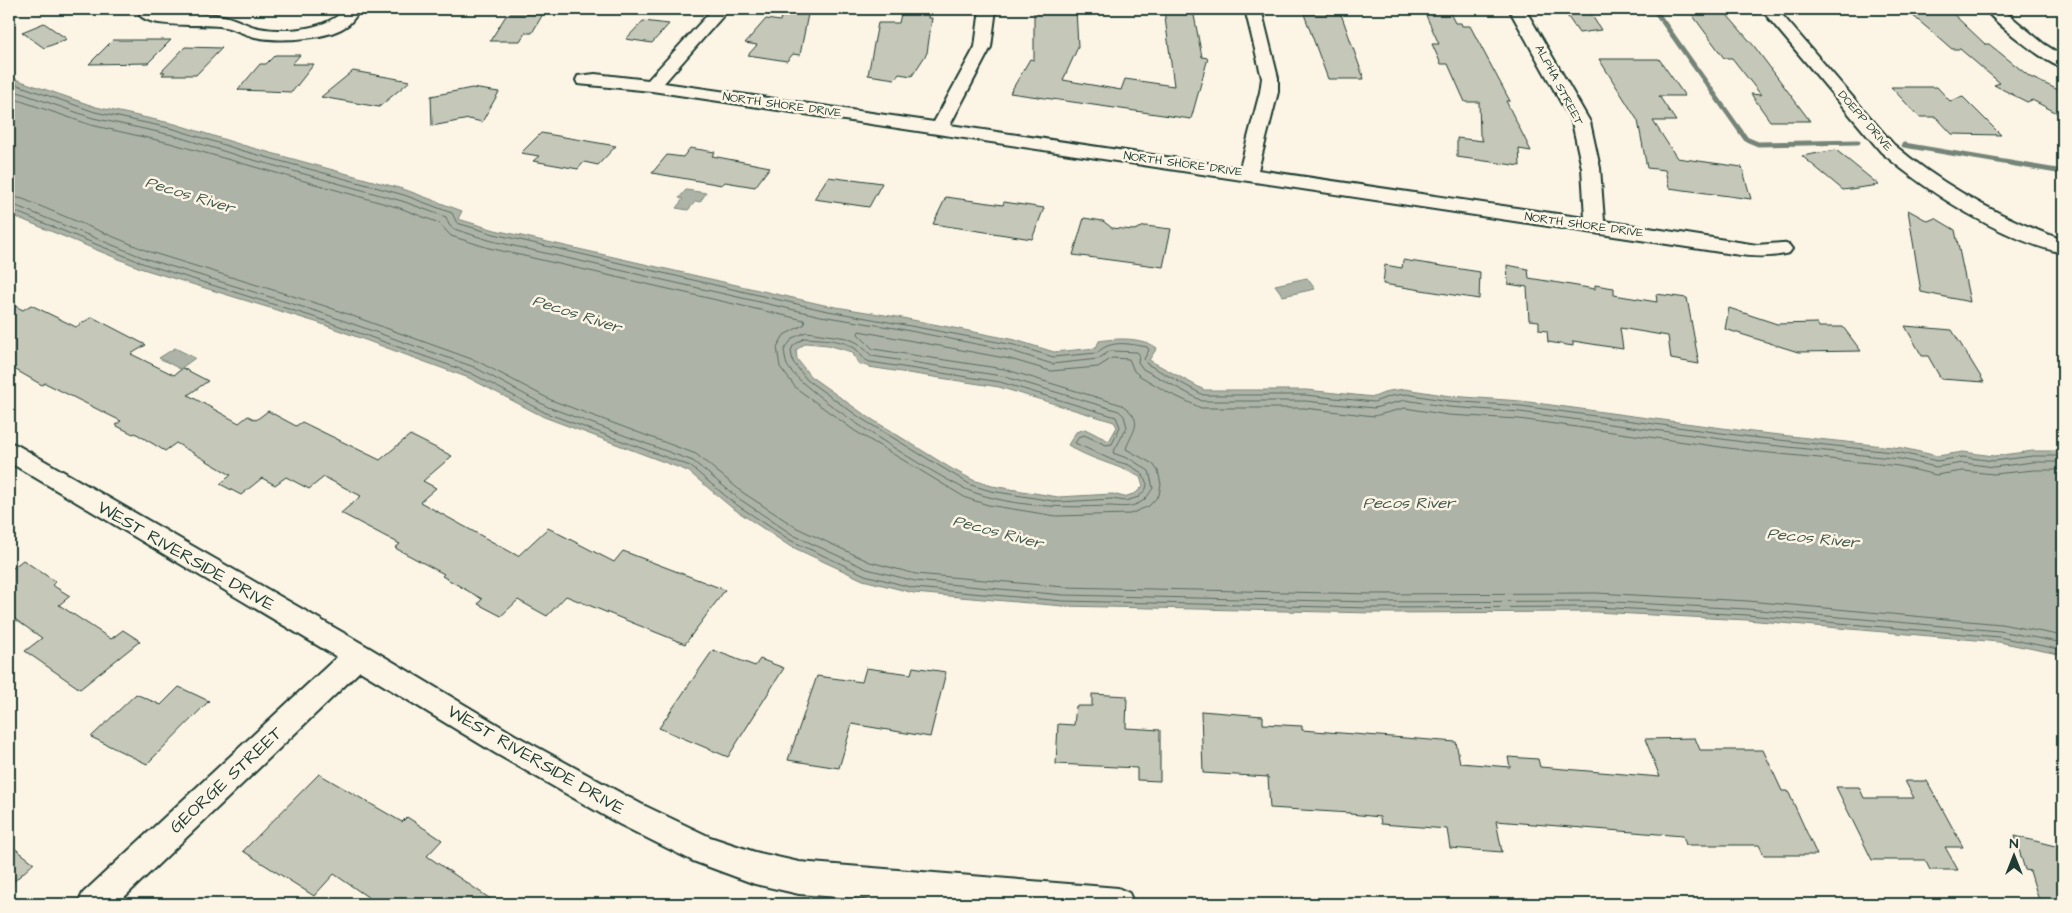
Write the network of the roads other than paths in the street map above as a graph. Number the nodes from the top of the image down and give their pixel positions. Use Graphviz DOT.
graph roads {
  1 [pos="151,9"];
  2 [pos="353,9"];
  3 [pos="720,9"];
  4 [pos="988,9"];
  5 [pos="1253,9"];
  6 [pos="1516,9"];
  7 [pos="1768,9"];
  8 [pos="1993,9"];
  9 [pos="2063,63"];
  10 [pos="584,80"];
  11 [pos="652,86"];
  12 [pos="939,129"];
  13 [pos="1248,174"];
  14 [pos="1595,226"];
  15 [pos="2063,247"];
  16 [pos="1782,249"];
  17 [pos="9,451"];
  18 [pos="358,656"];
  19 [pos="94,904"];
  20 [pos="1118,904"];
  1 -- 2 [label="street"];
  3 -- 11 [label="street"];
  4 -- 12 [label="street"];
  5 -- 13 [label="street"];
  6 -- 14 [label="street, ALPHA STREET"];
  7 -- 15 [label="street, DOEPP DRIVE"];
  8 -- 9 [label="street"];
  10 -- 11 [label="street, NORTH SHORE DRIVE"];
  11 -- 12 [label="street, NORTH SHORE DRIVE"];
  12 -- 13 [label="street, NORTH SHORE DRIVE"];
  13 -- 14 [label="street, NORTH SHORE DRIVE"];
  14 -- 16 [label="street, NORTH SHORE DRIVE"];
  17 -- 18 [label="street, WEST RIVERSIDE DRIVE"];
  18 -- 19 [label="street, GEORGE STREET"];
  18 -- 20 [label="street, WEST RIVERSIDE DRIVE"];
}
